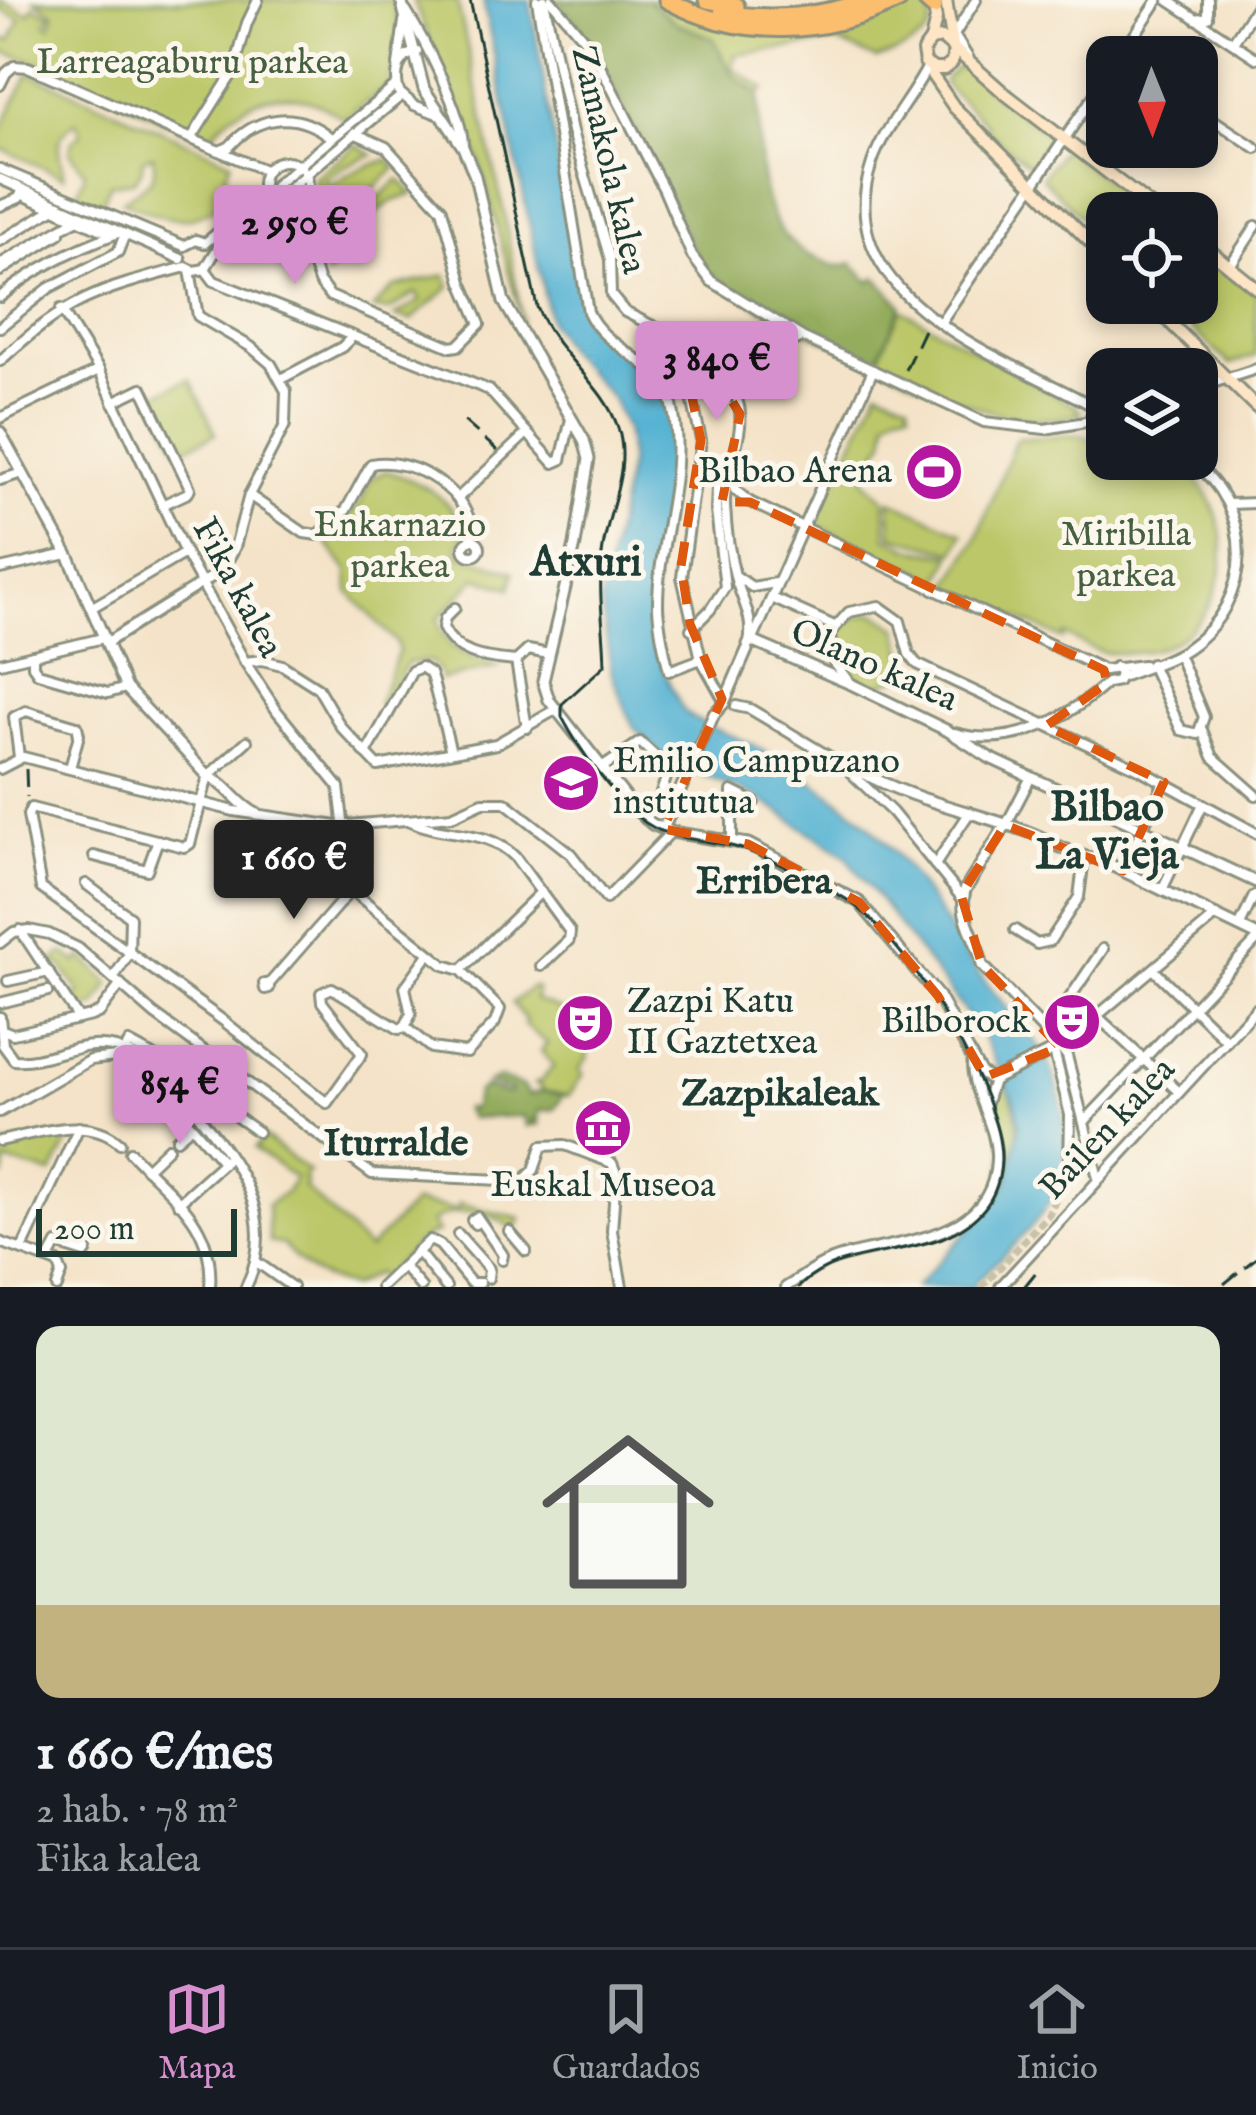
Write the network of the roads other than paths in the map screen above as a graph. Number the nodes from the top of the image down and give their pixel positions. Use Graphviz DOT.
graph roads {
  1 [pos="258,0"];
  2 [pos="667,0"];
  3 [pos="679,0"];
  4 [pos="707,0"];
  5 [pos="840,0"];
  6 [pos="896,0"];
  7 [pos="976,0"];
  8 [pos="1158,0"];
  9 [pos="1168,0"];
  10 [pos="1208,0"];
  11 [pos="543,3"];
  12 [pos="402,4"];
  13 [pos="937,4"];
  14 [pos="868,6"];
  15 [pos="1256,7"];
  16 [pos="1208,16"];
  17 [pos="1195,18"];
  18 [pos="965,19"];
  19 [pos="1211,30"];
  20 [pos="1134,36"];
  21 [pos="931,40"];
  22 [pos="1233,42"];
  23 [pos="954,44"];
  24 [pos="412,52"];
  25 [pos="429,58"];
  26 [pos="1256,58"];
  27 [pos="397,70"];
  28 [pos="928,77"];
  29 [pos="397,85"];
  30 [pos="0,86"];
  31 [pos="444,86"];
  32 [pos="401,96"];
  33 [pos="1086,107"];
  34 [pos="437,110"];
  35 [pos="1218,123"];
  36 [pos="354,133"];
  37 [pos="332,138"];
  38 [pos="191,139"];
  39 [pos="1064,139"];
  40 [pos="463,147"];
  41 [pos="1256,148"];
  42 [pos="227,152"];
  43 [pos="303,169"];
  44 [pos="265,170"];
  45 [pos="0,174"];
  46 [pos="1033,184"];
  47 [pos="1133,192"];
  48 [pos="20,194"];
  49 [pos="267,198"];
  50 [pos="292,206"];
  51 [pos="54,208"];
  52 [pos="0,210"];
  53 [pos="75,221"];
  54 [pos="1256,226"];
  55 [pos="119,235"];
  56 [pos="1086,238"];
  57 [pos="0,241"];
  58 [pos="205,243"];
  59 [pos="184,246"];
  60 [pos="212,253"];
  61 [pos="1218,255"];
  62 [pos="1231,264"];
  63 [pos="185,265"];
  64 [pos="0,267"];
  65 [pos="205,269"];
  66 [pos="1256,288"];
  67 [pos="0,300"];
  68 [pos="61,309"];
  69 [pos="774,322"];
  70 [pos="940,323"];
  71 [pos="1171,324"];
  72 [pos="0,327"];
  73 [pos="353,336"];
  74 [pos="802,337"];
  75 [pos="711,350"];
  76 [pos="0,361"];
  77 [pos="712,369"];
  78 [pos="1256,369"];
  79 [pos="99,370"];
  80 [pos="686,370"];
  81 [pos="874,370"];
  82 [pos="1226,378"];
  83 [pos="281,379"];
  84 [pos="895,380"];
  85 [pos="1218,381"];
  86 [pos="868,385"];
  87 [pos="112,402"];
  88 [pos="1086,402"];
  89 [pos="1256,407"];
  90 [pos="0,418"];
  91 [pos="571,419"];
  92 [pos="1086,422"];
  93 [pos="0,432"];
  94 [pos="527,433"];
  95 [pos="718,464"];
  96 [pos="730,468"];
  97 [pos="22,473"];
  98 [pos="0,480"];
  99 [pos="1213,480"];
  100 [pos="249,495"];
  101 [pos="458,498"];
  102 [pos="751,502"];
  103 [pos="1256,503"];
  104 [pos="1228,504"];
  105 [pos="162,505"];
  106 [pos="727,520"];
  107 [pos="788,520"];
  108 [pos="802,527"];
  109 [pos="472,540"];
  110 [pos="796,543"];
  111 [pos="185,553"];
  112 [pos="67,554"];
  113 [pos="0,569"];
  114 [pos="735,575"];
  115 [pos="778,582"];
  116 [pos="202,586"];
  117 [pos="772,598"];
  118 [pos="91,608"];
  119 [pos="455,608"];
  120 [pos="834,626"];
  121 [pos="691,629"];
  122 [pos="105,641"];
  123 [pos="749,645"];
  124 [pos="549,654"];
  125 [pos="1178,654"];
  126 [pos="33,655"];
  127 [pos="701,659"];
  128 [pos="515,661"];
  129 [pos="245,662"];
  130 [pos="0,663"];
  131 [pos="1151,664"];
  132 [pos="1115,667"];
  133 [pos="1104,670"];
  134 [pos="1120,679"];
  135 [pos="850,683"];
  136 [pos="1107,683"];
  137 [pos="126,688"];
  138 [pos="724,702"];
  139 [pos="736,706"];
  140 [pos="557,709"];
  141 [pos="1026,716"];
  142 [pos="1046,725"];
  143 [pos="527,728"];
  144 [pos="1202,730"];
  145 [pos="948,731"];
  146 [pos="1026,732"];
  147 [pos="248,741"];
  148 [pos="451,752"];
  149 [pos="366,754"];
  150 [pos="19,757"];
  151 [pos="844,765"];
  152 [pos="603,767"];
  153 [pos="70,768"];
  154 [pos="0,769"];
  155 [pos="858,770"];
  156 [pos="208,776"];
  157 [pos="1031,777"];
  158 [pos="1164,782"];
  159 [pos="1256,795"];
  160 [pos="200,802"];
  161 [pos="754,802"];
  162 [pos="1203,804"];
  163 [pos="970,812"];
  164 [pos="257,814"];
  165 [pos="645,819"];
  166 [pos="409,820"];
  167 [pos="1007,824"];
  168 [pos="343,826"];
  169 [pos="1142,829"];
  170 [pos="667,831"];
  171 [pos="1256,833"];
  172 [pos="158,840"];
  173 [pos="732,841"];
  174 [pos="1183,849"];
  175 [pos="94,856"];
  176 [pos="1084,858"];
  177 [pos="935,866"];
  178 [pos="1123,871"];
  179 [pos="1256,882"];
  180 [pos="86,884"];
  181 [pos="351,890"];
  182 [pos="1162,890"];
  183 [pos="541,892"];
  184 [pos="1254,896"];
  185 [pos="962,898"];
  186 [pos="1216,916"];
  187 [pos="1239,927"];
  188 [pos="20,930"];
  189 [pos="1015,930"];
  190 [pos="1256,938"];
  191 [pos="0,943"];
  192 [pos="1103,949"];
  193 [pos="129,954"];
  194 [pos="429,954"];
  195 [pos="541,966"];
  196 [pos="461,970"];
  197 [pos="1154,970"];
  198 [pos="49,972"];
  199 [pos="8,981"];
  200 [pos="118,981"];
  201 [pos="269,984"];
  202 [pos="48,991"];
  203 [pos="0,1003"];
  204 [pos="1193,1007"];
  205 [pos="1256,1010"];
  206 [pos="0,1017"];
  207 [pos="1098,1017"];
  208 [pos="79,1019"];
  209 [pos="405,1027"];
  210 [pos="1048,1030"];
  211 [pos="4,1034"];
  212 [pos="1227,1041"];
  213 [pos="1055,1050"];
  214 [pos="102,1051"];
  215 [pos="129,1055"];
  216 [pos="1142,1060"];
  217 [pos="972,1061"];
  218 [pos="994,1080"];
  219 [pos="1179,1092"];
  220 [pos="141,1104"];
  221 [pos="984,1108"];
  222 [pos="0,1112"];
  223 [pos="1083,1123"];
  224 [pos="79,1127"];
  225 [pos="191,1127"];
  226 [pos="257,1132"];
  227 [pos="177,1139"];
  228 [pos="0,1141"];
  229 [pos="120,1143"];
  230 [pos="168,1148"];
  231 [pos="130,1152"];
  232 [pos="227,1159"];
  233 [pos="1069,1168"];
  234 [pos="146,1169"];
  235 [pos="1098,1179"];
  236 [pos="178,1203"];
  237 [pos="475,1224"];
  238 [pos="458,1234"];
  239 [pos="513,1237"];
  240 [pos="0,1242"];
  241 [pos="22,1249"];
  242 [pos="86,1250"];
  243 [pos="417,1251"];
  244 [pos="526,1251"];
  245 [pos="49,1258"];
  246 [pos="258,1263"];
  247 [pos="403,1266"];
  248 [pos="487,1273"];
  249 [pos="388,1285"];
  250 [pos="789,1286"];
  251 [pos="57,1287"];
  252 [pos="210,1287"];
  253 [pos="246,1287"];
  254 [pos="292,1287"];
  255 [pos="421,1287"];
  256 [pos="446,1287"];
  257 [pos="622,1287"];
  258 [pos="1000,1287"];
  1 -- 38 [label="street"];
  2 -- 14 [label="highway"];
  3 -- 14 [label="highway"];
  4 -- 5 [label="highway"];
  6 -- 14 [label="highway"];
  7 -- 18 [label="street"];
  8 -- 20 [label="street"];
  9 -- 17 [label="street"];
  10 -- 16 [label="street"];
  11 -- 69 [label="street"];
  11 -- 80 [label="street, Zamakola kalea"];
  11 -- 127 [label="street"];
  12 -- 24 [label="street"];
  12 -- 25 [label="street"];
  12 -- 27 [label="street"];
  13 -- 18 [label="street"];
  13 -- 21 [label="main road"];
  13 -- 23 [label="main road"];
  15 -- 22 [label="street"];
  16 -- 17 [label="street"];
  16 -- 19 [label="street"];
  17 -- 19 [label="street"];
  18 -- 23 [label="street"];
  19 -- 22 [label="street"];
  21 -- 23 [label="main road"];
  21 -- 28 [label="main road"];
  22 -- 26 [label="street"];
  23 -- 28 [label="main road"];
  23 -- 39 [label="main road"];
  24 -- 25 [label="street"];
  24 -- 27 [label="street"];
  24 -- 34 [label="street"];
  25 -- 31 [label="street"];
  27 -- 29 [label="street"];
  28 -- 46 [label="main road"];
  28 -- 70 [label="street"];
  29 -- 32 [label="street"];
  29 -- 37 [label="street"];
  30 -- 38 [label="street"];
  31 -- 34 [label="street"];
  31 -- 40 [label="street"];
  32 -- 34 [label="street"];
  32 -- 36 [label="street"];
  33 -- 39 [label="street"];
  34 -- 40 [label="street"];
  35 -- 41 [label="street"];
  36 -- 43 [label="street"];
  36 -- 50 [label="street"];
  37 -- 42 [label="street"];
  37 -- 43 [label="street"];
  38 -- 42 [label="street"];
  39 -- 46 [label="street"];
  39 -- 47 [label="main road"];
  40 -- 91 [label="street"];
  42 -- 44 [label="street"];
  43 -- 44 [label="street"];
  43 -- 49 [label="street"];
  43 -- 50 [label="street"];
  44 -- 49 [label="street"];
  45 -- 48 [label="street"];
  45 -- 59 [label="street"];
  46 -- 56 [label="main road"];
  46 -- 70 [label="street"];
  48 -- 51 [label="street"];
  48 -- 52 [label="street"];
  48 -- 55 [label="street"];
  49 -- 50 [label="street"];
  49 -- 58 [label="street"];
  49 -- 60 [label="street"];
  51 -- 53 [label="street"];
  51 -- 57 [label="street"];
  53 -- 55 [label="street"];
  53 -- 64 [label="street"];
  54 -- 62 [label="street"];
  55 -- 63 [label="street"];
  55 -- 67 [label="street"];
  55 -- 72 [label="street"];
  58 -- 59 [label="street"];
  58 -- 60 [label="street"];
  59 -- 63 [label="street"];
  60 -- 65 [label="street"];
  61 -- 62 [label="main road"];
  62 -- 66 [label="main road"];
  63 -- 65 [label="street"];
  63 -- 68 [label="street"];
  63 -- 83 [label="street"];
  65 -- 73 [label="street"];
  68 -- 76 [label="street"];
  68 -- 79 [label="street, Fika kalea"];
  69 -- 74 [label="street"];
  69 -- 74 [label="street"];
  70 -- 88 [label="street"];
  71 -- 82 [label="main road"];
  73 -- 83 [label="street"];
  73 -- 94 [label="street"];
  74 -- 81 [label="street"];
  75 -- 77 [label="street"];
  77 -- 80 [label="street"];
  77 -- 80 [label="street"];
  77 -- 96 [label="street"];
  78 -- 82 [label="street"];
  79 -- 87 [label="street, Fika kalea"];
  79 -- 90 [label="street"];
  80 -- 121 [label="street"];
  81 -- 84 [label="street"];
  81 -- 86 [label="street"];
  82 -- 85 [label="street"];
  82 -- 89 [label="main road"];
  83 -- 100 [label="street"];
  84 -- 86 [label="street"];
  84 -- 92 [label="street"];
  86 -- 108 [label="street"];
  87 -- 105 [label="street, Fika kalea"];
  87 -- 105 [label="street"];
  91 -- 94 [label="street"];
  91 -- 124 [label="street"];
  93 -- 97 [label="street"];
  94 -- 101 [label="street"];
  95 -- 121 [label="street"];
  96 -- 102 [label="street"];
  96 -- 106 [label="street"];
  97 -- 98 [label="street"];
  97 -- 112 [label="street"];
  99 -- 104 [label="street"];
  100 -- 101 [label="street"];
  100 -- 116 [label="street"];
  101 -- 109 [label="street"];
  102 -- 106 [label="street"];
  102 -- 107 [label="street"];
  103 -- 104 [label="street"];
  104 -- 125 [label="street"];
  105 -- 111 [label="street, Fika kalea"];
  106 -- 114 [label="street"];
  107 -- 108 [label="street"];
  107 -- 110 [label="street"];
  108 -- 110 [label="street"];
  108 -- 133 [label="street"];
  110 -- 115 [label="street"];
  111 -- 116 [label="street, Fika kalea"];
  111 -- 118 [label="street"];
  112 -- 113 [label="street"];
  112 -- 118 [label="street"];
  114 -- 115 [label="street"];
  114 -- 123 [label="street"];
  115 -- 117 [label="street"];
  116 -- 122 [label="street"];
  116 -- 129 [label="street, Fika kalea"];
  117 -- 120 [label="street"];
  117 -- 123 [label="street"];
  118 -- 122 [label="street"];
  119 -- 128 [label="street"];
  120 -- 135 [label="street"];
  120 -- 141 [label="street"];
  121 -- 127 [label="street"];
  122 -- 126 [label="street"];
  122 -- 137 [label="street"];
  123 -- 135 [label="street, Olano kalea"];
  123 -- 138 [label="street"];
  124 -- 128 [label="street"];
  124 -- 140 [label="street"];
  125 -- 131 [label="street"];
  125 -- 144 [label="street"];
  126 -- 130 [label="street"];
  126 -- 137 [label="street"];
  127 -- 138 [label="street"];
  128 -- 143 [label="street"];
  129 -- 149 [label="street"];
  129 -- 168 [label="street, Fika kalea"];
  131 -- 132 [label="street"];
  131 -- 134 [label="street, Olano kalea"];
  131 -- 144 [label="street"];
  132 -- 133 [label="street"];
  132 -- 134 [label="street"];
  133 -- 136 [label="street"];
  134 -- 136 [label="street, Olano kalea"];
  135 -- 145 [label="street, Olano kalea"];
  136 -- 142 [label="street, Olano kalea"];
  137 -- 156 [label="street"];
  138 -- 139 [label="street"];
  138 -- 170 [label="street"];
  139 -- 151 [label="street"];
  140 -- 143 [label="street"];
  140 -- 152 [label="street"];
  141 -- 142 [label="street"];
  141 -- 146 [label="street"];
  142 -- 146 [label="street, Olano kalea"];
  142 -- 158 [label="street"];
  143 -- 148 [label="street"];
  144 -- 159 [label="street"];
  145 -- 146 [label="street, Olano kalea"];
  145 -- 157 [label="street"];
  147 -- 156 [label="street"];
  148 -- 149 [label="street"];
  148 -- 149 [label="street"];
  150 -- 153 [label="street"];
  150 -- 153 [label="street"];
  150 -- 154 [label="street"];
  151 -- 155 [label="street"];
  151 -- 177 [label="street"];
  152 -- 165 [label="street"];
  152 -- 165 [label="street"];
  153 -- 160 [label="street"];
  155 -- 163 [label="street"];
  156 -- 160 [label="street"];
  156 -- 164 [label="street"];
  157 -- 167 [label="street"];
  157 -- 169 [label="street"];
  158 -- 162 [label="street"];
  158 -- 169 [label="street"];
  160 -- 164 [label="street"];
  160 -- 172 [label="street"];
  161 -- 173 [label="street"];
  162 -- 171 [label="street"];
  162 -- 174 [label="street"];
  163 -- 167 [label="street"];
  163 -- 177 [label="street"];
  164 -- 168 [label="street"];
  165 -- 170 [label="street"];
  166 -- 168 [label="street"];
  166 -- 170 [label="street"];
  166 -- 183 [label="street"];
  167 -- 176 [label="street"];
  167 -- 185 [label="street"];
  168 -- 181 [label="street, Fika kalea"];
  169 -- 174 [label="street"];
  169 -- 178 [label="street"];
  170 -- 173 [label="street"];
  172 -- 175 [label="street"];
  172 -- 193 [label="street"];
  173 -- 217 [label="street"];
  174 -- 179 [label="street"];
  174 -- 182 [label="street"];
  176 -- 178 [label="street"];
  176 -- 189 [label="street"];
  177 -- 185 [label="street"];
  178 -- 182 [label="street"];
  180 -- 193 [label="street"];
  181 -- 194 [label="street"];
  181 -- 201 [label="street"];
  182 -- 186 [label="street"];
  183 -- 195 [label="street"];
  183 -- 196 [label="street"];
  184 -- 187 [label="street"];
  185 -- 210 [label="street"];
  186 -- 187 [label="street"];
  186 -- 197 [label="street"];
  187 -- 190 [label="street"];
  188 -- 191 [label="street"];
  188 -- 198 [label="street"];
  188 -- 200 [label="street"];
  190 -- 204 [label="street"];
  192 -- 210 [label="street"];
  193 -- 200 [label="street"];
  193 -- 209 [label="street"];
  194 -- 196 [label="street"];
  194 -- 209 [label="street"];
  196 -- 209 [label="street"];
  197 -- 204 [label="street"];
  197 -- 207 [label="street"];
  198 -- 199 [label="street"];
  198 -- 208 [label="street"];
  200 -- 208 [label="street"];
  200 -- 257 [label="street"];
  202 -- 203 [label="street"];
  204 -- 212 [label="street"];
  204 -- 216 [label="street"];
  205 -- 212 [label="street, Bailen kalea"];
  206 -- 211 [label="street"];
  207 -- 213 [label="street"];
  207 -- 216 [label="street"];
  208 -- 211 [label="street"];
  210 -- 213 [label="street"];
  211 -- 214 [label="street"];
  212 -- 219 [label="street, Bailen kalea"];
  213 -- 218 [label="street"];
  213 -- 223 [label="street"];
  213 -- 233 [label="street"];
  214 -- 215 [label="street"];
  214 -- 222 [label="street"];
  215 -- 226 [label="street"];
  215 -- 232 [label="street"];
  216 -- 219 [label="street"];
  216 -- 223 [label="street"];
  217 -- 218 [label="street"];
  217 -- 221 [label="street"];
  218 -- 221 [label="street"];
  219 -- 235 [label="street, Bailen kalea"];
  220 -- 225 [label="street"];
  221 -- 250 [label="street"];
  223 -- 235 [label="street"];
  224 -- 228 [label="street"];
  224 -- 229 [label="street"];
  224 -- 241 [label="street"];
  225 -- 227 [label="street"];
  225 -- 232 [label="street"];
  230 -- 234 [label="street"];
  231 -- 234 [label="street"];
  232 -- 236 [label="street"];
  232 -- 246 [label="street"];
  234 -- 236 [label="street"];
  235 -- 258 [label="street, Bailen kalea"];
  236 -- 252 [label="street"];
  237 -- 248 [label="street"];
  238 -- 248 [label="street"];
  239 -- 244 [label="street"];
  240 -- 241 [label="street"];
  241 -- 245 [label="street"];
  242 -- 245 [label="street"];
  243 -- 247 [label="street"];
  243 -- 248 [label="street"];
  243 -- 256 [label="street"];
  245 -- 251 [label="street"];
  246 -- 253 [label="street"];
  246 -- 254 [label="street"];
  247 -- 249 [label="street"];
  247 -- 255 [label="street"];
}
